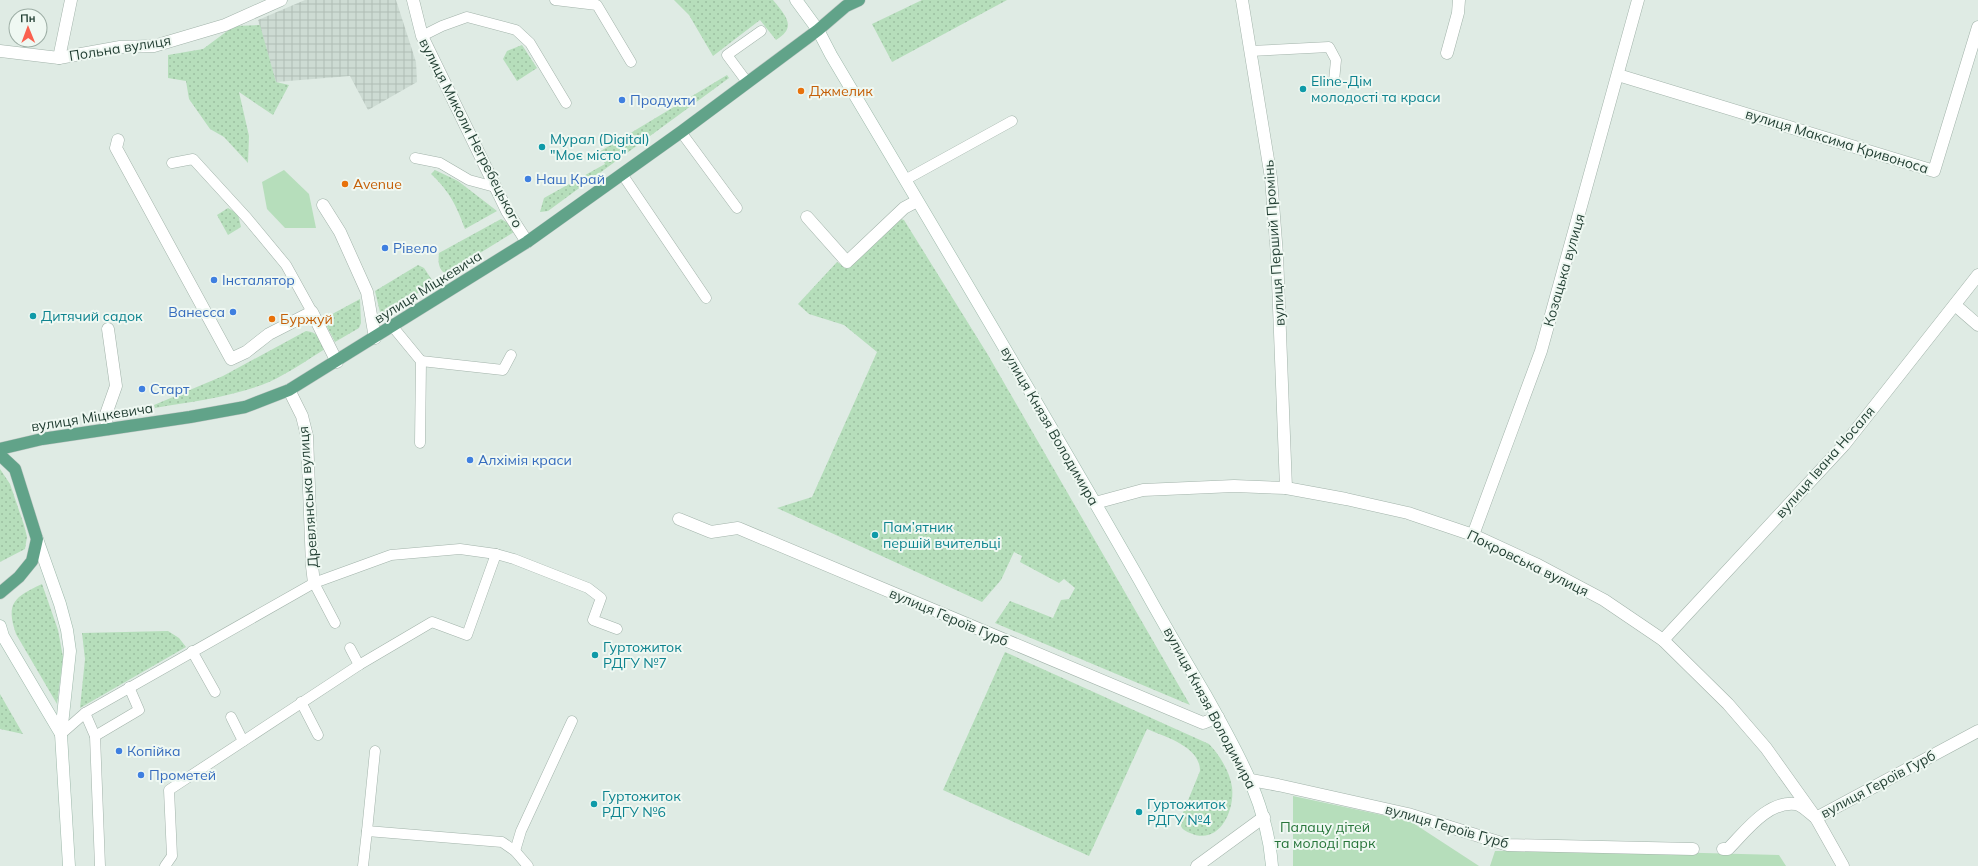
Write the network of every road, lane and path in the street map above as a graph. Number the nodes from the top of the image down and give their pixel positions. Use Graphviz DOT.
graph roads {
  1 [pos="71,0"];
  2 [pos="281,0"];
  3 [pos="413,0"];
  4 [pos="555,0"];
  5 [pos="796,0"];
  6 [pos="860,0"];
  7 [pos="1242,0"];
  8 [pos="1459,0"];
  9 [pos="1638,0"];
  10 [pos="1978,26"];
  11 [pos="818,30"];
  12 [pos="761,31"];
  13 [pos="422,36"];
  14 [pos="0,51"];
  15 [pos="1250,51"];
  16 [pos="1447,53"];
  17 [pos="59,58"];
  18 [pos="631,62"];
  19 [pos="1618,75"];
  20 [pos="1334,81"];
  21 [pos="747,82"];
  22 [pos="566,103"];
  23 [pos="1012,121"];
  24 [pos="681,132"];
  25 [pos="118,140"];
  26 [pos="415,158"];
  27 [pos="172,163"];
  28 [pos="622,174"];
  29 [pos="905,180"];
  30 [pos="495,187"];
  31 [pos="917,201"];
  32 [pos="323,205"];
  33 [pos="737,208"];
  34 [pos="807,217"];
  35 [pos="527,242"];
  36 [pos="1978,275"];
  37 [pos="706,298"];
  38 [pos="1955,305"];
  39 [pos="312,312"];
  40 [pos="1978,325"];
  41 [pos="394,327"];
  42 [pos="108,329"];
  43 [pos="375,338"];
  44 [pos="511,355"];
  45 [pos="421,361"];
  46 [pos="337,362"];
  47 [pos="289,390"];
  48 [pos="108,428"];
  49 [pos="420,443"];
  50 [pos="0,449"];
  51 [pos="0,455"];
  52 [pos="1286,488"];
  53 [pos="1095,503"];
  54 [pos="679,519"];
  55 [pos="1473,535"];
  56 [pos="36,539"];
  57 [pos="496,554"];
  58 [pos="314,582"];
  59 [pos="0,593"];
  60 [pos="334,623"];
  61 [pos="0,626"];
  62 [pos="617,629"];
  63 [pos="1663,640"];
  64 [pos="350,648"];
  65 [pos="192,650"];
  66 [pos="359,664"];
  67 [pos="129,688"];
  68 [pos="215,692"];
  69 [pos="302,702"];
  70 [pos="85,713"];
  71 [pos="1218,717"];
  72 [pos="231,718"];
  73 [pos="572,721"];
  74 [pos="1978,731"];
  75 [pos="61,734"];
  76 [pos="318,735"];
  77 [pos="95,736"];
  78 [pos="243,741"];
  79 [pos="375,751"];
  80 [pos="1251,780"];
  81 [pos="1264,817"];
  82 [pos="1816,818"];
  83 [pos="367,831"];
  84 [pos="1693,849"];
  85 [pos="1723,849"];
  86 [pos="514,852"];
  87 [pos="69,866"];
  88 [pos="100,866"];
  89 [pos="165,866"];
  90 [pos="363,866"];
  91 [pos="528,866"];
  92 [pos="1196,866"];
  93 [pos="1272,866"];
  94 [pos="1843,866"];
  1 -- 17 [label="street"];
  2 -- 17 [label="street, Польна вулиця"];
  3 -- 13 [label="street, вулиця Миколи Негребецького"];
  4 -- 18 [label="lane"];
  5 -- 11 [label="street, вулиця Князя Володимира"];
  6 -- 11 [label="main road, вулиця Міцкевича"];
  7 -- 15 [label="street, вулиця Перший Промінь"];
  8 -- 16 [label="street"];
  9 -- 19 [label="street, Козацька вулиця"];
  10 -- 19 [label="street, вулиця Максима Кривоноса"];
  11 -- 21 [label="main road, вулиця Міцкевича"];
  11 -- 29 [label="street, вулиця Князя Володимира"];
  12 -- 21 [label="lane"];
  13 -- 22 [label="lane"];
  13 -- 30 [label="street, вулиця Миколи Негребецького"];
  14 -- 17 [label="street, Польна вулиця"];
  15 -- 20 [label="lane"];
  15 -- 52 [label="street, вулиця Перший Промінь"];
  19 -- 55 [label="street, Козацька вулиця"];
  21 -- 24 [label="main road, вулиця Міцкевича"];
  23 -- 29 [label="lane"];
  24 -- 28 [label="main road, вулиця Міцкевича"];
  24 -- 33 [label="lane"];
  25 -- 39 [label="street"];
  26 -- 30 [label="lane"];
  27 -- 39 [label="lane"];
  28 -- 35 [label="main road, вулиця Міцкевича"];
  28 -- 37 [label="lane"];
  29 -- 31 [label="street, вулиця Князя Володимира"];
  30 -- 35 [label="street, вулиця Миколи Негребецького"];
  31 -- 34 [label="street"];
  31 -- 53 [label="street, вулиця Князя Володимира"];
  32 -- 43 [label="street"];
  35 -- 41 [label="main road, вулиця Міцкевича"];
  36 -- 38 [label="street, вулиця Івана Носаля"];
  38 -- 40 [label="street"];
  38 -- 63 [label="street, вулиця Івана Носаля"];
  39 -- 46 [label="street"];
  41 -- 43 [label="main road, вулиця Міцкевича"];
  41 -- 45 [label="lane"];
  42 -- 48 [label="street"];
  43 -- 46 [label="main road, вулиця Міцкевича"];
  44 -- 45 [label="lane"];
  45 -- 49 [label="lane"];
  46 -- 47 [label="main road, вулиця Міцкевича"];
  47 -- 48 [label="main road, вулиця Міцкевича"];
  47 -- 58 [label="street, Древлянська вулиця"];
  48 -- 50 [label="main road, вулиця Міцкевича"];
  51 -- 56 [label="main road"];
  52 -- 53 [label="street, Покровська вулиця"];
  52 -- 55 [label="street, Покровська вулиця"];
  53 -- 71 [label="street, вулиця Князя Володимира"];
  54 -- 71 [label="street, вулиця Героїв Гурб"];
  55 -- 63 [label="street, Покровська вулиця"];
  56 -- 59 [label="main road"];
  56 -- 75 [label="street"];
  57 -- 58 [label="lane"];
  57 -- 62 [label="lane"];
  57 -- 66 [label="lane"];
  58 -- 60 [label="lane"];
  58 -- 65 [label="lane"];
  61 -- 75 [label="street"];
  63 -- 82 [label="street, Покровська вулиця"];
  64 -- 66 [label="lane"];
  65 -- 67 [label="lane"];
  65 -- 68 [label="lane"];
  66 -- 69 [label="lane"];
  67 -- 70 [label="lane"];
  67 -- 77 [label="lane"];
  69 -- 76 [label="lane"];
  69 -- 78 [label="lane"];
  70 -- 75 [label="lane"];
  70 -- 77 [label="lane"];
  71 -- 80 [label="street, вулиця Князя Володимира"];
  72 -- 78 [label="lane"];
  73 -- 86 [label="lane"];
  74 -- 82 [label="street, вулиця Героїв Гурб"];
  75 -- 87 [label="street"];
  77 -- 88 [label="lane"];
  78 -- 89 [label="lane"];
  79 -- 83 [label="lane"];
  80 -- 81 [label="street, вулиця Князя Володимира"];
  80 -- 84 [label="street, вулиця Героїв Гурб"];
  81 -- 92 [label="street"];
  81 -- 93 [label="street, вулиця Князя Володимира"];
  82 -- 85 [label="street, вулиця Героїв Гурб"];
  82 -- 94 [label="street, Покровська вулиця"];
  83 -- 86 [label="lane"];
  83 -- 90 [label="lane"];
  86 -- 91 [label="lane"];
}
